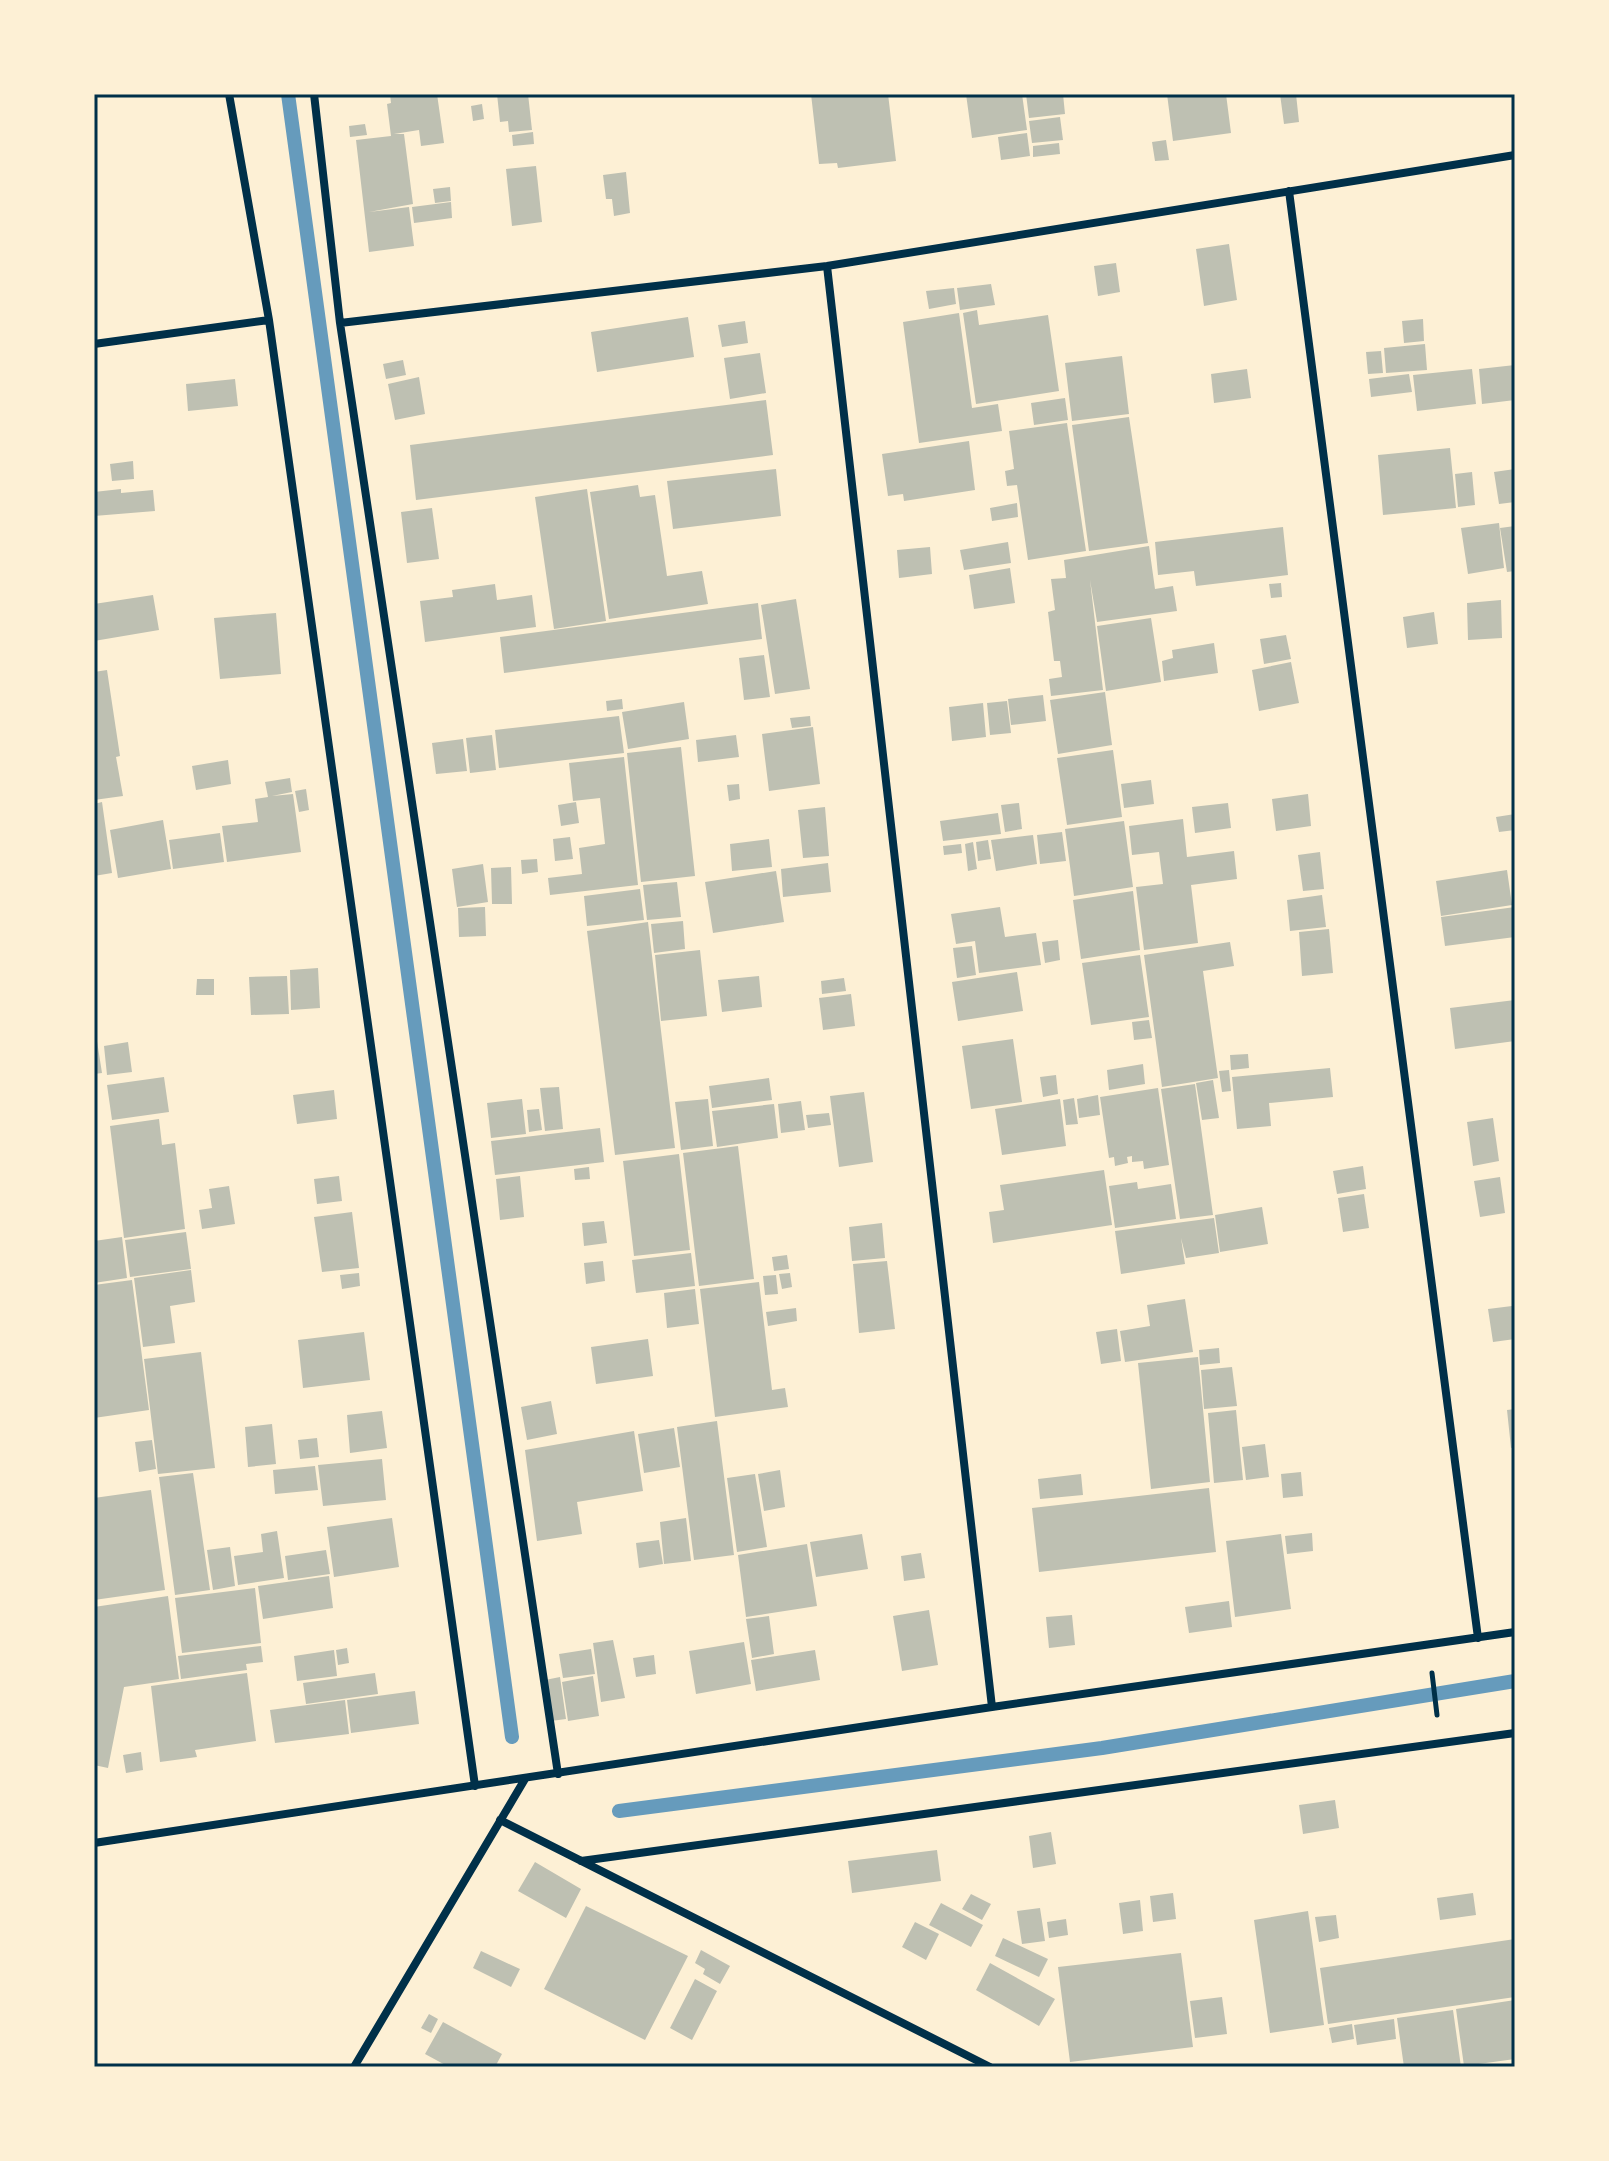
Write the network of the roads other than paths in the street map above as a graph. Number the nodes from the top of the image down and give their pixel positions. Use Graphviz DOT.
graph roads {
  1 [pos="229,94"];
  2 [pos="314,94"];
  3 [pos="1515,155"];
  4 [pos="1289,191"];
  5 [pos="827,266"];
  6 [pos="269,320"];
  7 [pos="340,323"];
  8 [pos="94,344"];
  9 [pos="1515,1632"];
  10 [pos="1478,1638"];
  11 [pos="992,1707"];
  12 [pos="1515,1733"];
  13 [pos="558,1774"];
  14 [pos="525,1779"];
  15 [pos="475,1786"];
  16 [pos="500,1820"];
  17 [pos="94,1843"];
  18 [pos="581,1861"];
  19 [pos="354,2067"];
  20 [pos="990,2067"];
  1 -- 6 [label="street"];
  2 -- 7 [label="street"];
  3 -- 4 [label="street"];
  4 -- 5 [label="street"];
  4 -- 10 [label="street"];
  5 -- 7 [label="street"];
  5 -- 11 [label="street"];
  6 -- 8 [label="street"];
  6 -- 15 [label="street"];
  7 -- 13 [label="street"];
  9 -- 10 [label="street"];
  10 -- 11 [label="street"];
  11 -- 13 [label="street"];
  12 -- 18 [label="street"];
  13 -- 14 [label="street"];
  14 -- 15 [label="street"];
  14 -- 16 [label="street"];
  15 -- 17 [label="street"];
  16 -- 18 [label="street"];
  16 -- 19 [label="street"];
  18 -- 20 [label="street"];
}
